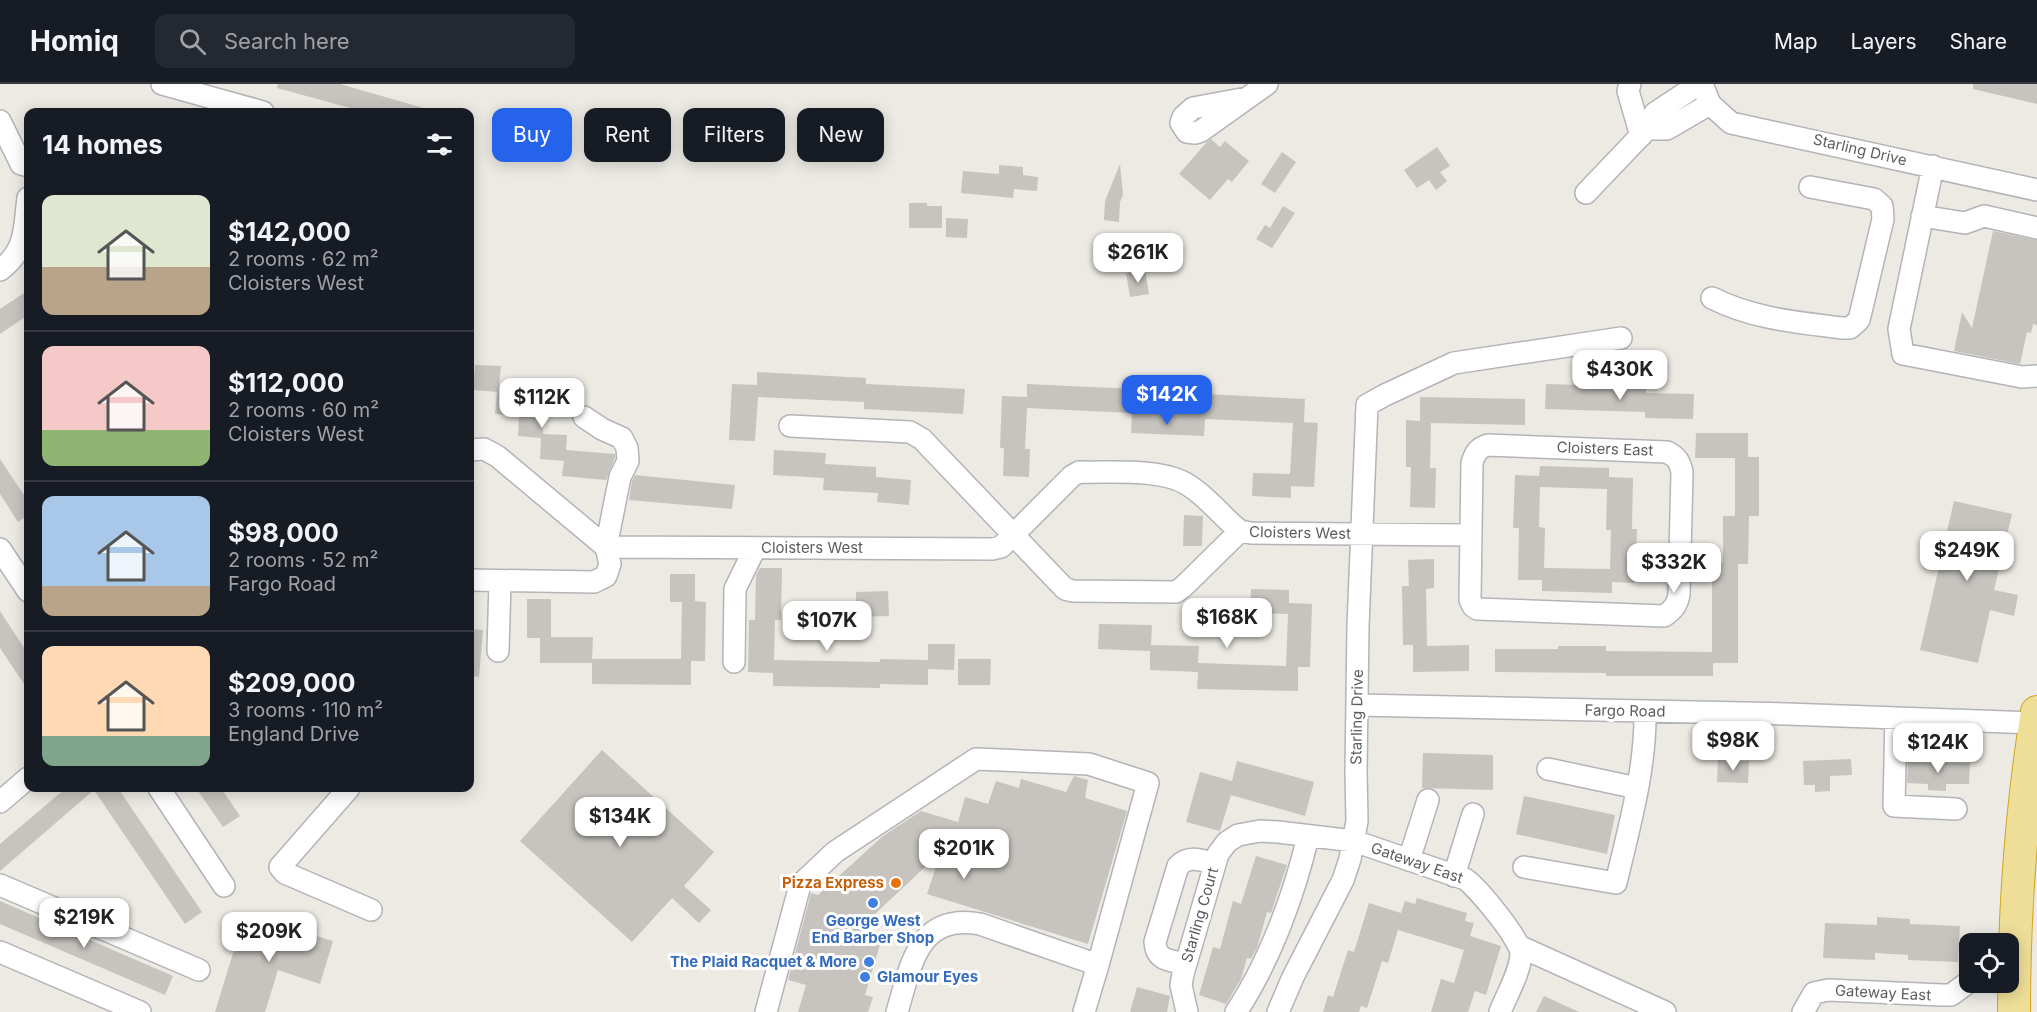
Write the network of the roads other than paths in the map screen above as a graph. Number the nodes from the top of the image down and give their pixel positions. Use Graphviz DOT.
graph roads {
  1 [pos="162,84"];
  2 [pos="1267,84"];
  3 [pos="1629,84"];
  4 [pos="1700,84"];
  5 [pos="1247,98"];
  6 [pos="1710,104"];
  7 [pos="249,108"];
  8 [pos="0,121"];
  9 [pos="1644,133"];
  10 [pos="24,166"];
  11 [pos="1933,166"];
  12 [pos="1810,187"];
  13 [pos="2037,190"];
  14 [pos="1586,193"];
  15 [pos="1922,216"];
  16 [pos="24,227"];
  17 [pos="2037,228"];
  18 [pos="23,261"];
  19 [pos="0,270"];
  20 [pos="1712,298"];
  21 [pos="1621,338"];
  22 [pos="2037,376"];
  23 [pos="584,417"];
  24 [pos="790,426"];
  25 [pos="474,450"];
  26 [pos="1240,531"];
  27 [pos="1360,534"];
  28 [pos="1012,535"];
  29 [pos="1470,535"];
  30 [pos="606,547"];
  31 [pos="755,548"];
  32 [pos="0,549"];
  33 [pos="474,580"];
  34 [pos="500,581"];
  35 [pos="24,585"];
  36 [pos="498,651"];
  37 [pos="734,662"];
  38 [pos="1357,705"];
  39 [pos="1645,711"];
  40 [pos="1896,718"];
  41 [pos="2036,720"];
  42 [pos="1548,769"];
  43 [pos="24,781"];
  44 [pos="1637,788"];
  45 [pos="162,792"];
  46 [pos="346,792"];
  47 [pos="1428,800"];
  48 [pos="0,802"];
  49 [pos="1956,809"];
  50 [pos="1473,814"];
  51 [pos="1308,836"];
  52 [pos="1354,841"];
  53 [pos="1409,860"];
  54 [pos="1215,864"];
  55 [pos="1524,867"];
  56 [pos="1454,876"];
  57 [pos="0,885"];
  58 [pos="224,886"];
  59 [pos="371,910"];
  60 [pos="2014,933"];
  61 [pos="1521,947"];
  62 [pos="0,952"];
  63 [pos="1185,964"];
  64 [pos="1098,965"];
  65 [pos="199,970"];
  66 [pos="2012,993"];
  67 [pos="1952,1003"];
  68 [pos="140,1012"];
  69 [pos="766,1012"];
  70 [pos="897,1012"];
  71 [pos="1084,1012"];
  72 [pos="1187,1012"];
  73 [pos="1236,1012"];
  74 [pos="1278,1012"];
  75 [pos="1500,1012"];
  76 [pos="1665,1012"];
  77 [pos="1803,1012"];
  78 [pos="2014,1012"];
  1 -- 7 [label="street"];
  2 -- 5 [label="street"];
  3 -- 9 [label="street"];
  4 -- 6 [label="street, Starling Drive"];
  4 -- 9 [label="street"];
  6 -- 9 [label="street"];
  6 -- 11 [label="street, Starling Drive"];
  8 -- 10 [label="street"];
  9 -- 14 [label="street"];
  11 -- 13 [label="street, Starling Drive"];
  11 -- 15 [label="street"];
  12 -- 20 [label="street"];
  15 -- 17 [label="street"];
  15 -- 22 [label="street"];
  16 -- 18 [label="street"];
  18 -- 19 [label="street"];
  21 -- 27 [label="street, Starling Drive"];
  23 -- 30 [label="street"];
  24 -- 28 [label="street, Cloisters West"];
  25 -- 30 [label="street"];
  26 -- 27 [label="street, Cloisters West"];
  26 -- 28 [label="street, Cloisters West"];
  26 -- 28 [label="street, Cloisters West"];
  27 -- 29 [label="street"];
  27 -- 38 [label="street, Starling Drive"];
  28 -- 31 [label="street, Cloisters West"];
  29 -- 29 [label="street, Cloisters East"];
  30 -- 31 [label="street, Cloisters West"];
  30 -- 34 [label="street"];
  31 -- 37 [label="street"];
  32 -- 35 [label="street"];
  33 -- 34 [label="street"];
  34 -- 36 [label="street"];
  38 -- 39 [label="street, Fargo Road"];
  38 -- 52 [label="street, Starling Drive"];
  39 -- 40 [label="street, Fargo Road"];
  39 -- 44 [label="street"];
  40 -- 41 [label="street, Fargo Road"];
  40 -- 49 [label="street"];
  41 -- 60 [label="highway"];
  42 -- 44 [label="street"];
  43 -- 48 [label="street"];
  44 -- 55 [label="street"];
  45 -- 58 [label="street"];
  46 -- 59 [label="street"];
  47 -- 53 [label="street"];
  50 -- 56 [label="street"];
  51 -- 52 [label="street, Starling Court"];
  51 -- 54 [label="street, Starling Court"];
  51 -- 73 [label="street"];
  52 -- 53 [label="street, Gateway East"];
  52 -- 74 [label="street, Starling Drive"];
  53 -- 56 [label="street, Gateway East"];
  54 -- 63 [label="street, Starling Court"];
  54 -- 63 [label="street"];
  56 -- 61 [label="street, Gateway East"];
  57 -- 65 [label="street"];
  61 -- 75 [label="street"];
  61 -- 76 [label="street, Gateway East"];
  62 -- 68 [label="street"];
  63 -- 72 [label="street, Starling Court"];
  64 -- 69 [label="street"];
  64 -- 70 [label="street"];
  64 -- 71 [label="street"];
  66 -- 78 [label="highway"];
  67 -- 77 [label="street, Gateway East"];
}
